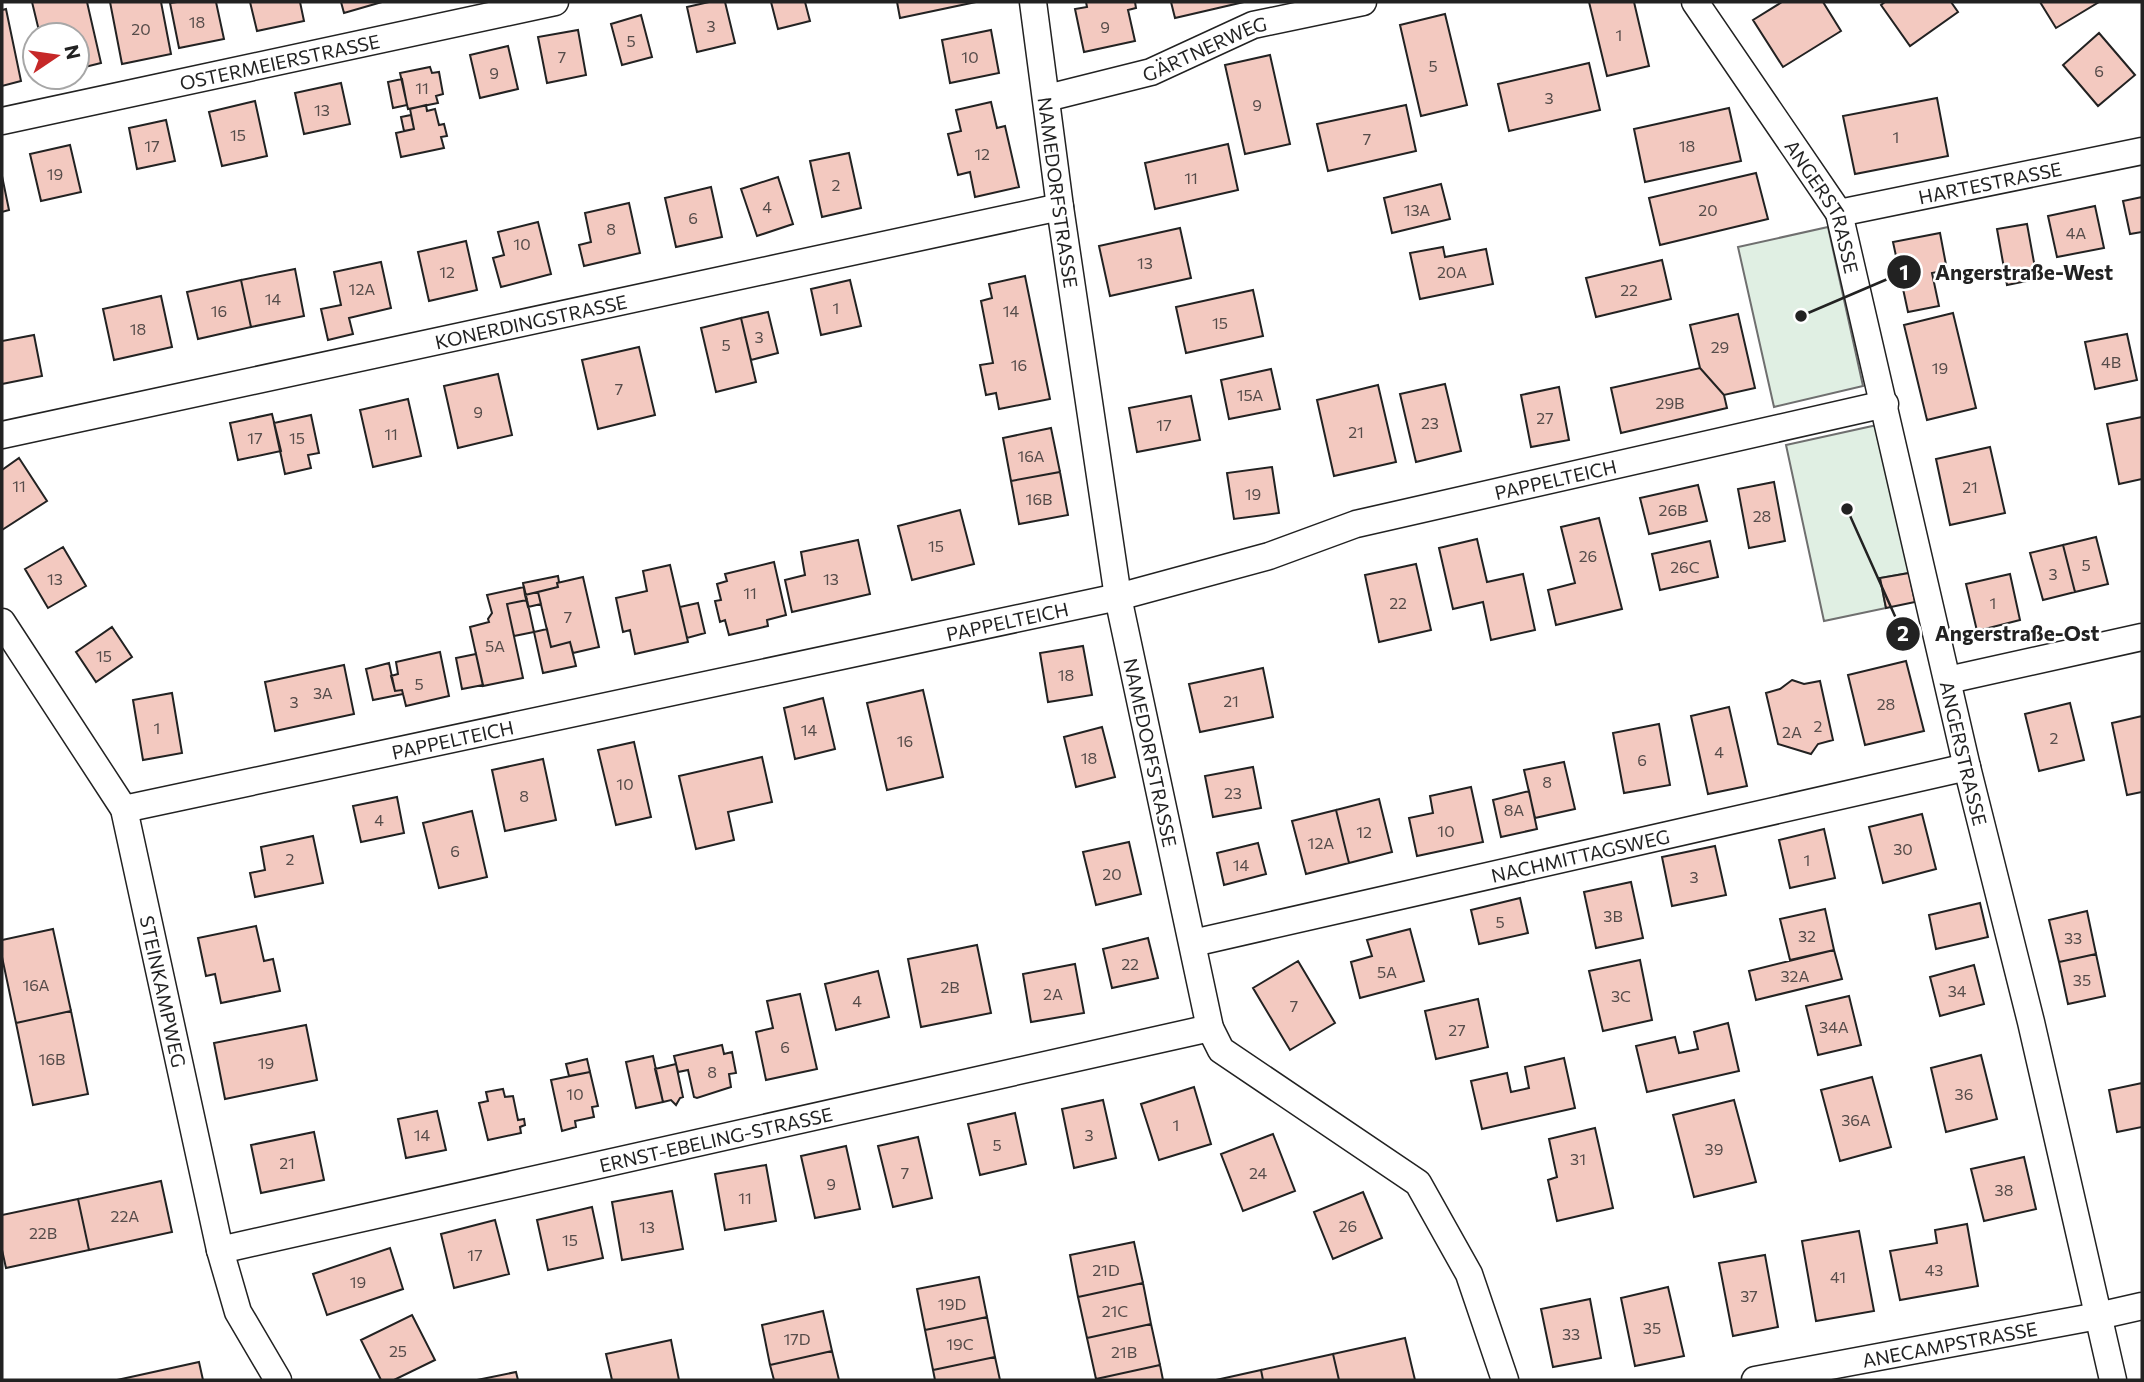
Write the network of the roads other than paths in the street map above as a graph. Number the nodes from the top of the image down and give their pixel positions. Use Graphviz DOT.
graph roads {
  1 [pos="555,2"];
  2 [pos="1033,2"];
  3 [pos="1363,2"];
  4 [pos="1695,2"];
  5 [pos="1047,98"];
  6 [pos="2,121"];
  7 [pos="2142,151"];
  8 [pos="1060,207"];
  9 [pos="1839,213"];
  10 [pos="1885,404"];
  11 [pos="2,435"];
  12 [pos="1118,597"];
  13 [pos="2,622"];
  14 [pos="2142,637"];
  15 [pos="1948,680"];
  16 [pos="1967,767"];
  17 [pos="124,809"];
  18 [pos="1193,943"];
  19 [pos="1210,1028"];
  20 [pos="220,1250"];
  21 [pos="2142,1306"];
  22 [pos="2098,1316"];
  23 [pos="278,1380"];
  24 [pos="1505,1380"];
  25 [pos="1755,1380"];
  26 [pos="2113,1380"];
  1 -- 6 [label="street, OSTERMEIERSTRASSE"];
  2 -- 5 [label="street, NAMEDORFSTRASSE"];
  3 -- 5 [label="street, GÄRTNERWEG"];
  4 -- 9 [label="street, ANGERSTRASSE"];
  5 -- 8 [label="street, NAMEDORFSTRASSE"];
  7 -- 9 [label="street, HARTESTRASSE"];
  8 -- 11 [label="street, KONERDINGSTRASSE"];
  8 -- 12 [label="street, NAMEDORFSTRASSE"];
  9 -- 10 [label="street, ANGERSTRASSE"];
  10 -- 12 [label="street, PAPPELTEICH"];
  10 -- 15 [label="street, ANGERSTRASSE"];
  12 -- 17 [label="street, PAPPELTEICH"];
  12 -- 18 [label="street, NAMEDORFSTRASSE"];
  13 -- 17 [label="street, STEINKAMPWEG"];
  14 -- 15 [label="street"];
  15 -- 16 [label="street, ANGERSTRASSE"];
  16 -- 18 [label="street, NACHMITTAGSWEG"];
  16 -- 22 [label="street, ANGERSTRASSE"];
  17 -- 20 [label="street, STEINKAMPWEG"];
  18 -- 19 [label="street, NAMEDORFSTRASSE"];
  19 -- 20 [label="street, ERNST-EBELING-STRASSE"];
  19 -- 24 [label="street, NAMEDORFSTRASSE"];
  20 -- 23 [label="street, STEINKAMPWEG"];
  21 -- 22 [label="street, ANECAMPSTRASSE"];
  22 -- 25 [label="street, ANECAMPSTRASSE"];
  22 -- 26 [label="street, ANGERSTRASSE"];
}
